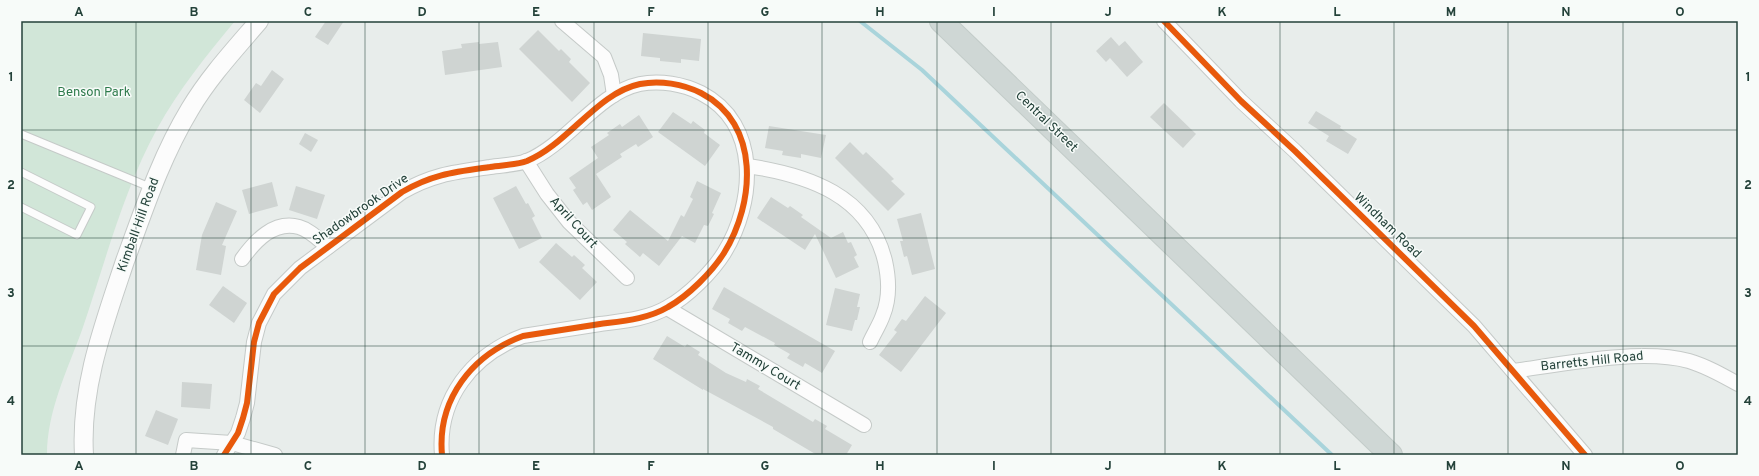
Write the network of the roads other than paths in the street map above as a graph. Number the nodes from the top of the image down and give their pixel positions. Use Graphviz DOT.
graph roads {
  1 [pos="259,21"];
  2 [pos="562,21"];
  3 [pos="941,21"];
  4 [pos="1164,21"];
  5 [pos="614,95"];
  6 [pos="21,134"];
  7 [pos="526,161"];
  8 [pos="748,166"];
  9 [pos="21,172"];
  10 [pos="152,188"];
  11 [pos="21,207"];
  12 [pos="328,247"];
  13 [pos="242,259"];
  14 [pos="627,278"];
  15 [pos="667,308"];
  16 [pos="870,342"];
  17 [pos="1513,371"];
  18 [pos="1738,384"];
  19 [pos="864,425"];
  20 [pos="228,449"];
  21 [pos="84,455"];
  22 [pos="183,455"];
  23 [pos="275,455"];
  24 [pos="442,455"];
  25 [pos="1390,455"];
  26 [pos="1585,455"];
  1 -- 10 [label="street, Kimball Hill Road"];
  2 -- 5 [label="street"];
  3 -- 25 [label="main road, Central Street"];
  4 -- 17 [label="street, Windham Road"];
  5 -- 7 [label="street, Shadowbrook Drive"];
  5 -- 8 [label="street, Shadowbrook Drive"];
  6 -- 10 [label="lane"];
  7 -- 12 [label="street, Shadowbrook Drive"];
  7 -- 14 [label="street, April Court"];
  8 -- 15 [label="street, Shadowbrook Drive"];
  8 -- 16 [label="street"];
  9 -- 11 [label="lane"];
  10 -- 21 [label="street, Kimball Hill Road"];
  12 -- 13 [label="street"];
  12 -- 20 [label="street, Shadowbrook Drive"];
  15 -- 19 [label="street, Tammy Court"];
  15 -- 24 [label="street, Shadowbrook Drive"];
  17 -- 18 [label="street, Barretts Hill Road"];
  17 -- 26 [label="street, Windham Road"];
  20 -- 22 [label="street"];
  20 -- 23 [label="street"];
}
